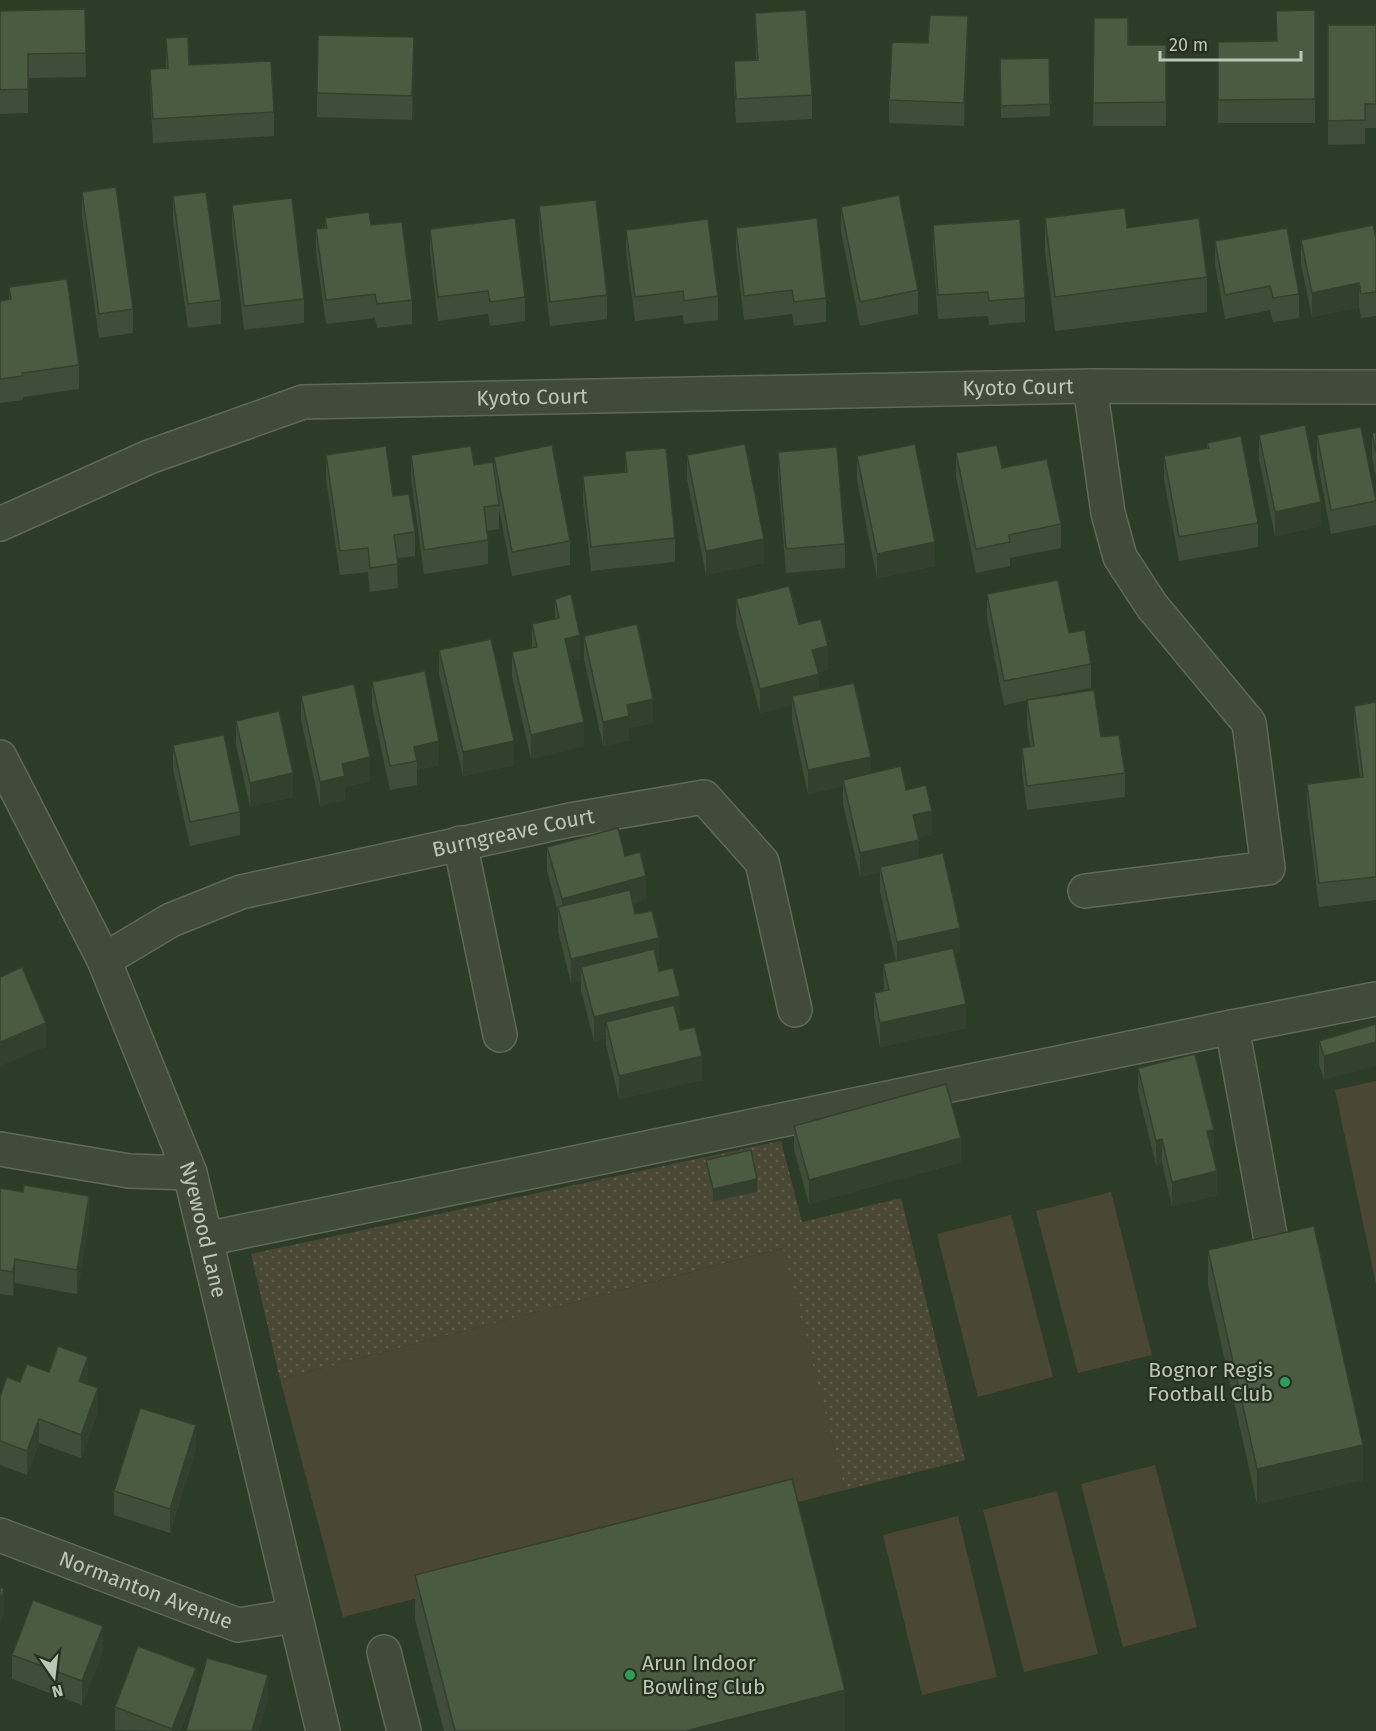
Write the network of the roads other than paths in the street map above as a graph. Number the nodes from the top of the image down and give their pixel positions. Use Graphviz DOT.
graph roads {
  1 [pos="1090,386"];
  2 [pos="1376,387"];
  3 [pos="0,524"];
  4 [pos="0,757"];
  5 [pos="460,843"];
  6 [pos="1085,891"];
  7 [pos="104,960"];
  8 [pos="1376,999"];
  9 [pos="795,1010"];
  10 [pos="1232,1027"];
  11 [pos="500,1035"];
  12 [pos="0,1149"];
  13 [pos="190,1173"];
  14 [pos="206,1239"];
  15 [pos="1271,1240"];
  16 [pos="0,1535"];
  17 [pos="294,1616"];
  18 [pos="384,1652"];
  19 [pos="323,1731"];
  20 [pos="404,1731"];
  1 -- 2 [label="street, Kyoto Court"];
  1 -- 3 [label="street, Kyoto Court"];
  1 -- 6 [label="street, Kyoto Court"];
  4 -- 7 [label="street, Nyewood Lane"];
  5 -- 7 [label="street, Burngreave Court"];
  5 -- 9 [label="street, Burngreave Court"];
  5 -- 11 [label="street"];
  7 -- 13 [label="street, Nyewood Lane"];
  8 -- 10 [label="street"];
  10 -- 14 [label="street"];
  10 -- 15 [label="street"];
  12 -- 13 [label="street"];
  13 -- 14 [label="street, Nyewood Lane"];
  14 -- 17 [label="street, Nyewood Lane"];
  16 -- 17 [label="street, Normanton Avenue"];
  17 -- 19 [label="street, Nyewood Lane"];
  18 -- 20 [label="street"];
}
